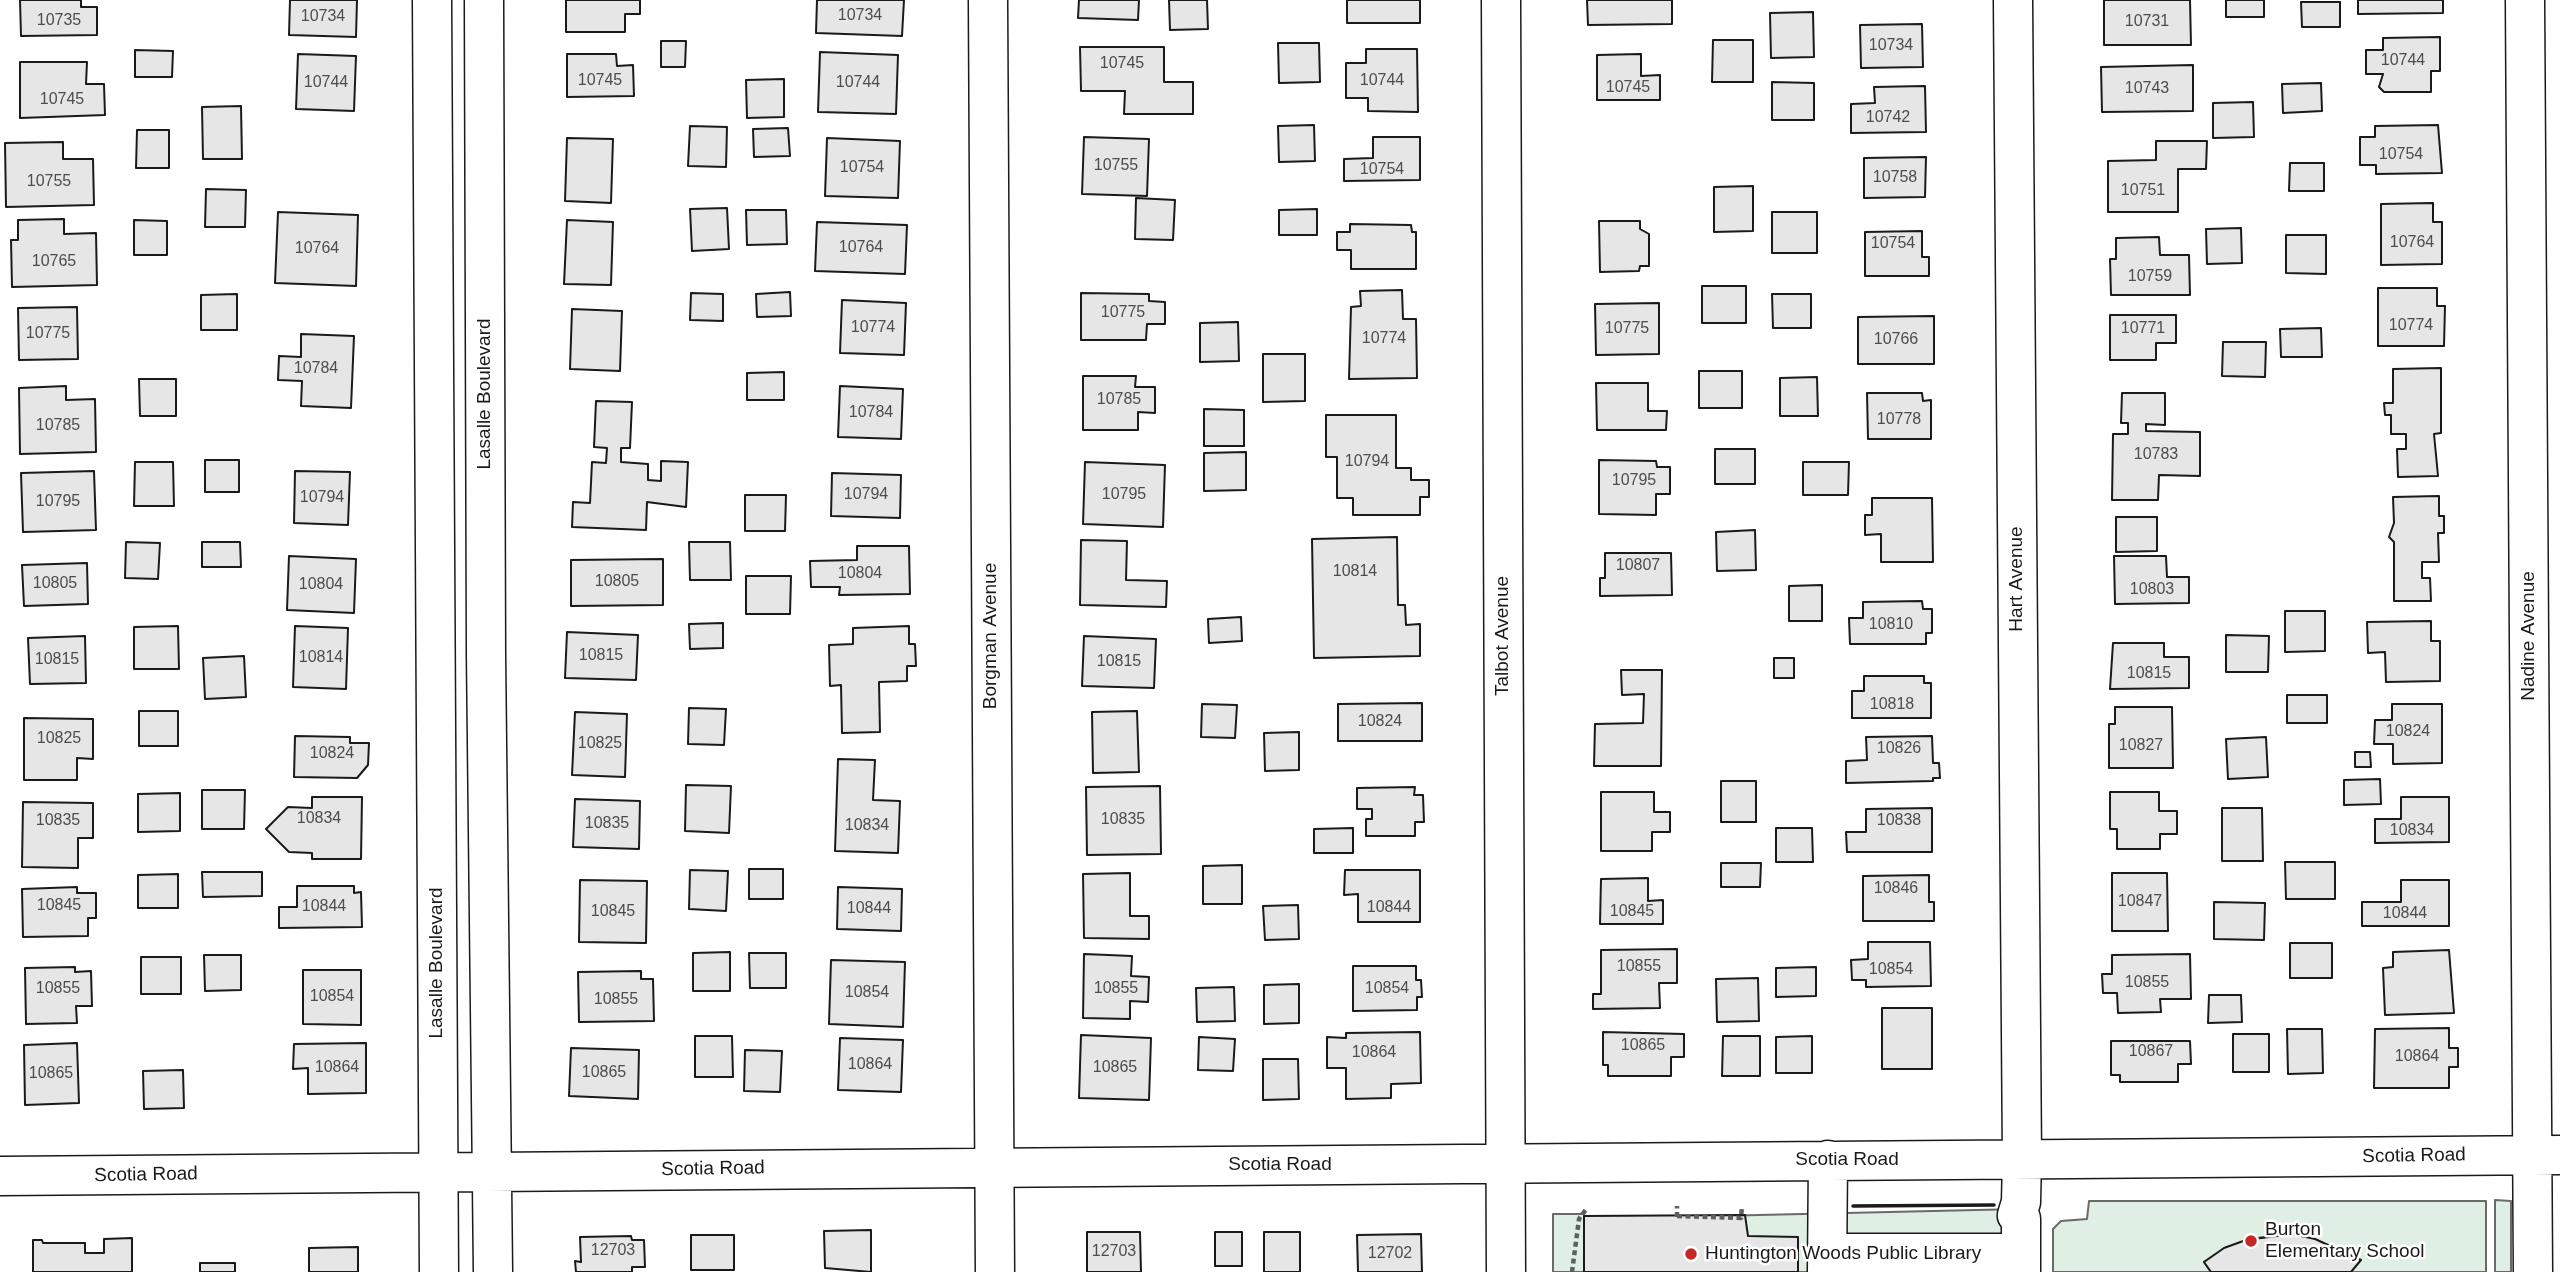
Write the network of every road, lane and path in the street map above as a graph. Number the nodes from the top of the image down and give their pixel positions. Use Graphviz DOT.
graph roads {
  1 [pos="432,0"];
  2 [pos="484,0"];
  3 [pos="988,0"];
  4 [pos="1501,0"];
  5 [pos="2013,0"];
  6 [pos="2525,0"];
  7 [pos="434,176"];
  8 [pos="484,176"];
  9 [pos="437,654"];
  10 [pos="486,654"];
  11 [pos="2546,1155"];
  12 [pos="2022,1159"];
  13 [pos="1828,1160"];
  14 [pos="1505,1163"];
  15 [pos="994,1166"];
  16 [pos="438,1171"];
  17 [pos="493,1172"];
  18 [pos="0,1176"];
  19 [pos="1677,1206"];
  20 [pos="1742,1206"];
  21 [pos="1587,1208"];
  22 [pos="2020,1262"];
  23 [pos="1827,1263"];
  24 [pos="439,1272"];
  25 [pos="493,1272"];
  26 [pos="995,1272"];
  27 [pos="1506,1272"];
  28 [pos="1572,1272"];
  29 [pos="2533,1272"];
  1 -- 7 [label="street, Lasalle Boulevard"];
  2 -- 8 [label="street, Lasalle Boulevard"];
  3 -- 15 [label="street, Borgman Avenue"];
  4 -- 14 [label="street, Talbot Avenue"];
  5 -- 12 [label="street, Hart Avenue"];
  6 -- 11 [label="street, Nadine Avenue"];
  7 -- 8 [label="street"];
  7 -- 9 [label="street, Lasalle Boulevard"];
  8 -- 10 [label="street, Lasalle Boulevard"];
  9 -- 10 [label="street"];
  9 -- 16 [label="street, Lasalle Boulevard"];
  10 -- 17 [label="street, Lasalle Boulevard"];
  11 -- 12 [label="street, Scotia Road"];
  11 -- 29 [label="street, Nadine Avenue"];
  12 -- 13 [label="street, Scotia Road"];
  12 -- 22 [label="street, Hart Avenue"];
  13 -- 14 [label="street, Scotia Road"];
  13 -- 23 [label="street"];
  14 -- 15 [label="street, Scotia Road"];
  14 -- 27 [label="street, Talbot Avenue"];
  15 -- 17 [label="street, Scotia Road"];
  15 -- 26 [label="street, Borgman Avenue"];
  16 -- 17 [label="street, Scotia Road"];
  16 -- 18 [label="street, Scotia Road"];
  16 -- 24 [label="street, Lasalle Boulevard"];
  17 -- 25 [label="street, Lasalle Boulevard"];
  19 -- 20 [label="path"];
  21 -- 28 [label="path"];
  22 -- 23 [label="street"];
}
